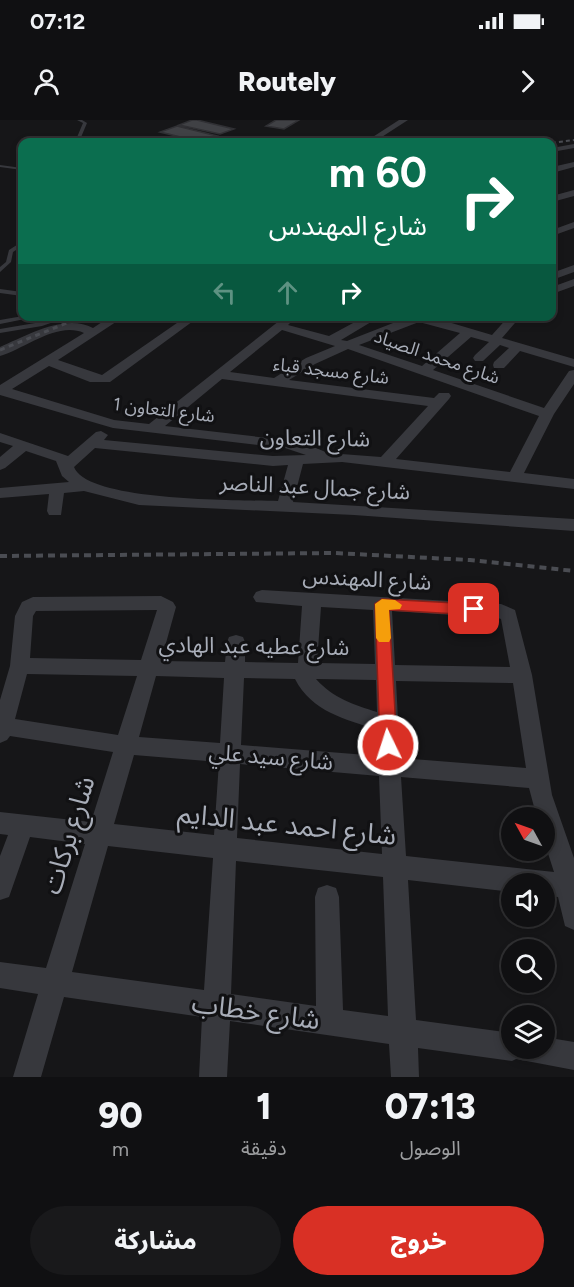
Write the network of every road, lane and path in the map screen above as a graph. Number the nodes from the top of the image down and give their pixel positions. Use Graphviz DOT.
graph roads {
  1 [pos="79,120"];
  2 [pos="404,120"];
  3 [pos="416,120"];
  4 [pos="79,138"];
  5 [pos="375,138"];
  6 [pos="388,138"];
  7 [pos="574,146"];
  8 [pos="556,149"];
  9 [pos="574,164"];
  10 [pos="0,166"];
  11 [pos="18,168"];
  12 [pos="556,169"];
  13 [pos="574,193"];
  14 [pos="556,198"];
  15 [pos="574,225"];
  16 [pos="556,231"];
  17 [pos="18,247"];
  18 [pos="556,265"];
  19 [pos="572,269"];
  20 [pos="0,270"];
  21 [pos="556,275"];
  22 [pos="574,282"];
  23 [pos="556,290"];
  24 [pos="556,290"];
  25 [pos="0,291"];
  26 [pos="18,293"];
  27 [pos="574,294"];
  28 [pos="18,319"];
  29 [pos="52,321"];
  30 [pos="112,321"];
  31 [pos="188,321"];
  32 [pos="286,321"];
  33 [pos="367,321"];
  34 [pos="411,321"];
  35 [pos="434,321"];
  36 [pos="512,321"];
  37 [pos="0,322"];
  38 [pos="280,326"];
  39 [pos="0,331"];
  40 [pos="469,332"];
  41 [pos="93,333"];
  42 [pos="331,340"];
  43 [pos="495,340"];
  44 [pos="350,346"];
  45 [pos="518,347"];
  46 [pos="0,352"];
  47 [pos="479,358"];
  48 [pos="48,361"];
  49 [pos="574,363"];
  50 [pos="499,365"];
  51 [pos="423,372"];
  52 [pos="574,374"];
  53 [pos="219,375"];
  54 [pos="277,382"];
  55 [pos="456,383"];
  56 [pos="0,391"];
  57 [pos="568,391"];
  58 [pos="438,403"];
  59 [pos="547,414"];
  60 [pos="113,424"];
  61 [pos="152,429"];
  62 [pos="0,437"];
  63 [pos="92,443"];
  64 [pos="24,445"];
  65 [pos="324,457"];
  66 [pos="296,461"];
  67 [pos="385,462"];
  68 [pos="0,465"];
  69 [pos="66,466"];
  70 [pos="515,476"];
  71 [pos="574,484"];
  72 [pos="84,486"];
  73 [pos="57,488"];
  74 [pos="0,493"];
  75 [pos="284,508"];
  76 [pos="55,511"];
  77 [pos="574,525"];
  78 [pos="262,597"];
  79 [pos="312,600"];
  80 [pos="382,604"];
  81 [pos="236,642"];
  82 [pos="20,666"];
  83 [pos="149,669"];
  84 [pos="235,670"];
  85 [pos="304,671"];
  86 [pos="386,673"];
  87 [pos="522,675"];
  88 [pos="387,724"];
  89 [pos="2,730"];
  90 [pos="126,746"];
  91 [pos="230,754"];
  92 [pos="390,766"];
  93 [pos="540,778"];
  94 [pos="12,824"];
  95 [pos="100,834"];
  96 [pos="225,847"];
  97 [pos="395,865"];
  98 [pos="568,886"];
  99 [pos="0,888"];
  100 [pos="327,897"];
  101 [pos="574,917"];
  102 [pos="0,975"];
  103 [pos="55,983"];
  104 [pos="217,1005"];
  105 [pos="330,1021"];
  106 [pos="403,1032"];
  107 [pos="501,1045"];
  108 [pos="555,1053"];
  109 [pos="574,1056"];
  110 [pos="27,1077"];
  111 [pos="213,1077"];
  112 [pos="405,1077"];
  1 -- 4 [label="lane"];
  2 -- 5 [label="street"];
  3 -- 6 [label="street"];
  7 -- 8 [label="street"];
  9 -- 12 [label="street"];
  10 -- 11 [label="lane"];
  13 -- 14 [label="street"];
  15 -- 16 [label="street"];
  17 -- 20 [label="lane"];
  18 -- 19 [label="street"];
  19 -- 21 [label="street"];
  22 -- 23 [label="street"];
  24 -- 27 [label="street"];
  25 -- 26 [label="lane"];
  28 -- 37 [label="lane"];
  29 -- 39 [label="lane"];
  30 -- 41 [label="street"];
  31 -- 48 [label="street"];
  32 -- 38 [label="street"];
  33 -- 42 [label="street"];
  34 -- 44 [label="street"];
  35 -- 40 [label="street"];
  36 -- 43 [label="street"];
  38 -- 42 [label="street, شارع محمد الصياد"];
  38 -- 53 [label="street"];
  40 -- 43 [label="street"];
  40 -- 51 [label="street"];
  41 -- 46 [label="street"];
  41 -- 48 [label="street"];
  42 -- 44 [label="street, شارع محمد الصياد"];
  43 -- 45 [label="street"];
  43 -- 47 [label="street"];
  44 -- 51 [label="street, شارع محمد الصياد"];
  44 -- 54 [label="street"];
  45 -- 49 [label="street"];
  45 -- 50 [label="street"];
  48 -- 56 [label="street"];
  51 -- 55 [label="street, شارع محمد الصياد"];
  52 -- 57 [label="street"];
  53 -- 54 [label="street, شارع مسجد قباء"];
  53 -- 61 [label="street"];
  54 -- 58 [label="street, شارع مسجد قباء"];
  55 -- 58 [label="street"];
  55 -- 59 [label="street, شارع محمد الصياد"];
  56 -- 60 [label="street, شارع التعاون 1"];
  57 -- 59 [label="street"];
  58 -- 67 [label="street"];
  59 -- 70 [label="street"];
  60 -- 61 [label="street, شارع التعاون 1"];
  60 -- 63 [label="street"];
  61 -- 65 [label="street, شارع التعاون 1"];
  62 -- 64 [label="street"];
  63 -- 66 [label="street, شارع التعاون"];
  63 -- 69 [label="street"];
  64 -- 68 [label="street"];
  64 -- 69 [label="street"];
  65 -- 66 [label="street, شارع التعاون"];
  65 -- 67 [label="street, شارع التعاون"];
  66 -- 75 [label="street"];
  67 -- 70 [label="street, شارع التعاون"];
  69 -- 72 [label="street"];
  70 -- 71 [label="street, شارع التعاون"];
  72 -- 73 [label="street"];
  72 -- 75 [label="street, شارع جمال عبد الناصر"];
  73 -- 74 [label="street"];
  73 -- 76 [label="street"];
  75 -- 77 [label="street, شارع جمال عبد الناصر"];
  78 -- 79 [label="street, شارع المهندس"];
  79 -- 80 [label="street, شارع المهندس"];
  79 -- 85 [label="street"];
  80 -- 86 [label="street"];
  80 -- 87 [label="street, شارع المهندس"];
  81 -- 84 [label="street"];
  82 -- 83 [label="street, شارع عطيه عبد الهادي"];
  82 -- 83 [label="street, شارع بركات"];
  82 -- 89 [label="street"];
  83 -- 84 [label="street, شارع عطيه عبد الهادي"];
  83 -- 90 [label="street, شارع بركات"];
  84 -- 85 [label="street, شارع عطيه عبد الهادي"];
  84 -- 91 [label="street"];
  85 -- 86 [label="street, شارع عطيه عبد الهادي"];
  85 -- 88 [label="street"];
  86 -- 87 [label="street, شارع عطيه عبد الهادي"];
  86 -- 88 [label="street"];
  87 -- 93 [label="street"];
  88 -- 92 [label="street"];
  89 -- 90 [label="street, شارع سيد علي"];
  90 -- 91 [label="street, شارع سيد علي"];
  90 -- 95 [label="street, شارع بركات"];
  91 -- 92 [label="street, شارع سيد علي"];
  91 -- 96 [label="street"];
  92 -- 93 [label="street, شارع سيد علي"];
  92 -- 97 [label="street"];
  93 -- 98 [label="street"];
  94 -- 95 [label="street, شارع احمد عبد الدايم"];
  94 -- 99 [label="street"];
  95 -- 96 [label="street, شارع احمد عبد الدايم"];
  95 -- 103 [label="street, شارع بركات"];
  96 -- 97 [label="street, شارع احمد عبد الدايم"];
  96 -- 104 [label="street"];
  97 -- 98 [label="street, شارع احمد عبد الدايم"];
  97 -- 106 [label="street"];
  98 -- 101 [label="street"];
  100 -- 105 [label="street"];
  102 -- 103 [label="street, شارع خطاب"];
  103 -- 104 [label="street, شارع خطاب"];
  103 -- 110 [label="street, شارع بركات"];
  104 -- 105 [label="street, شارع خطاب"];
  104 -- 111 [label="street"];
  105 -- 106 [label="street, شارع خطاب"];
  106 -- 107 [label="street, شارع خطاب"];
  106 -- 112 [label="street"];
  108 -- 109 [label="street"];
}
